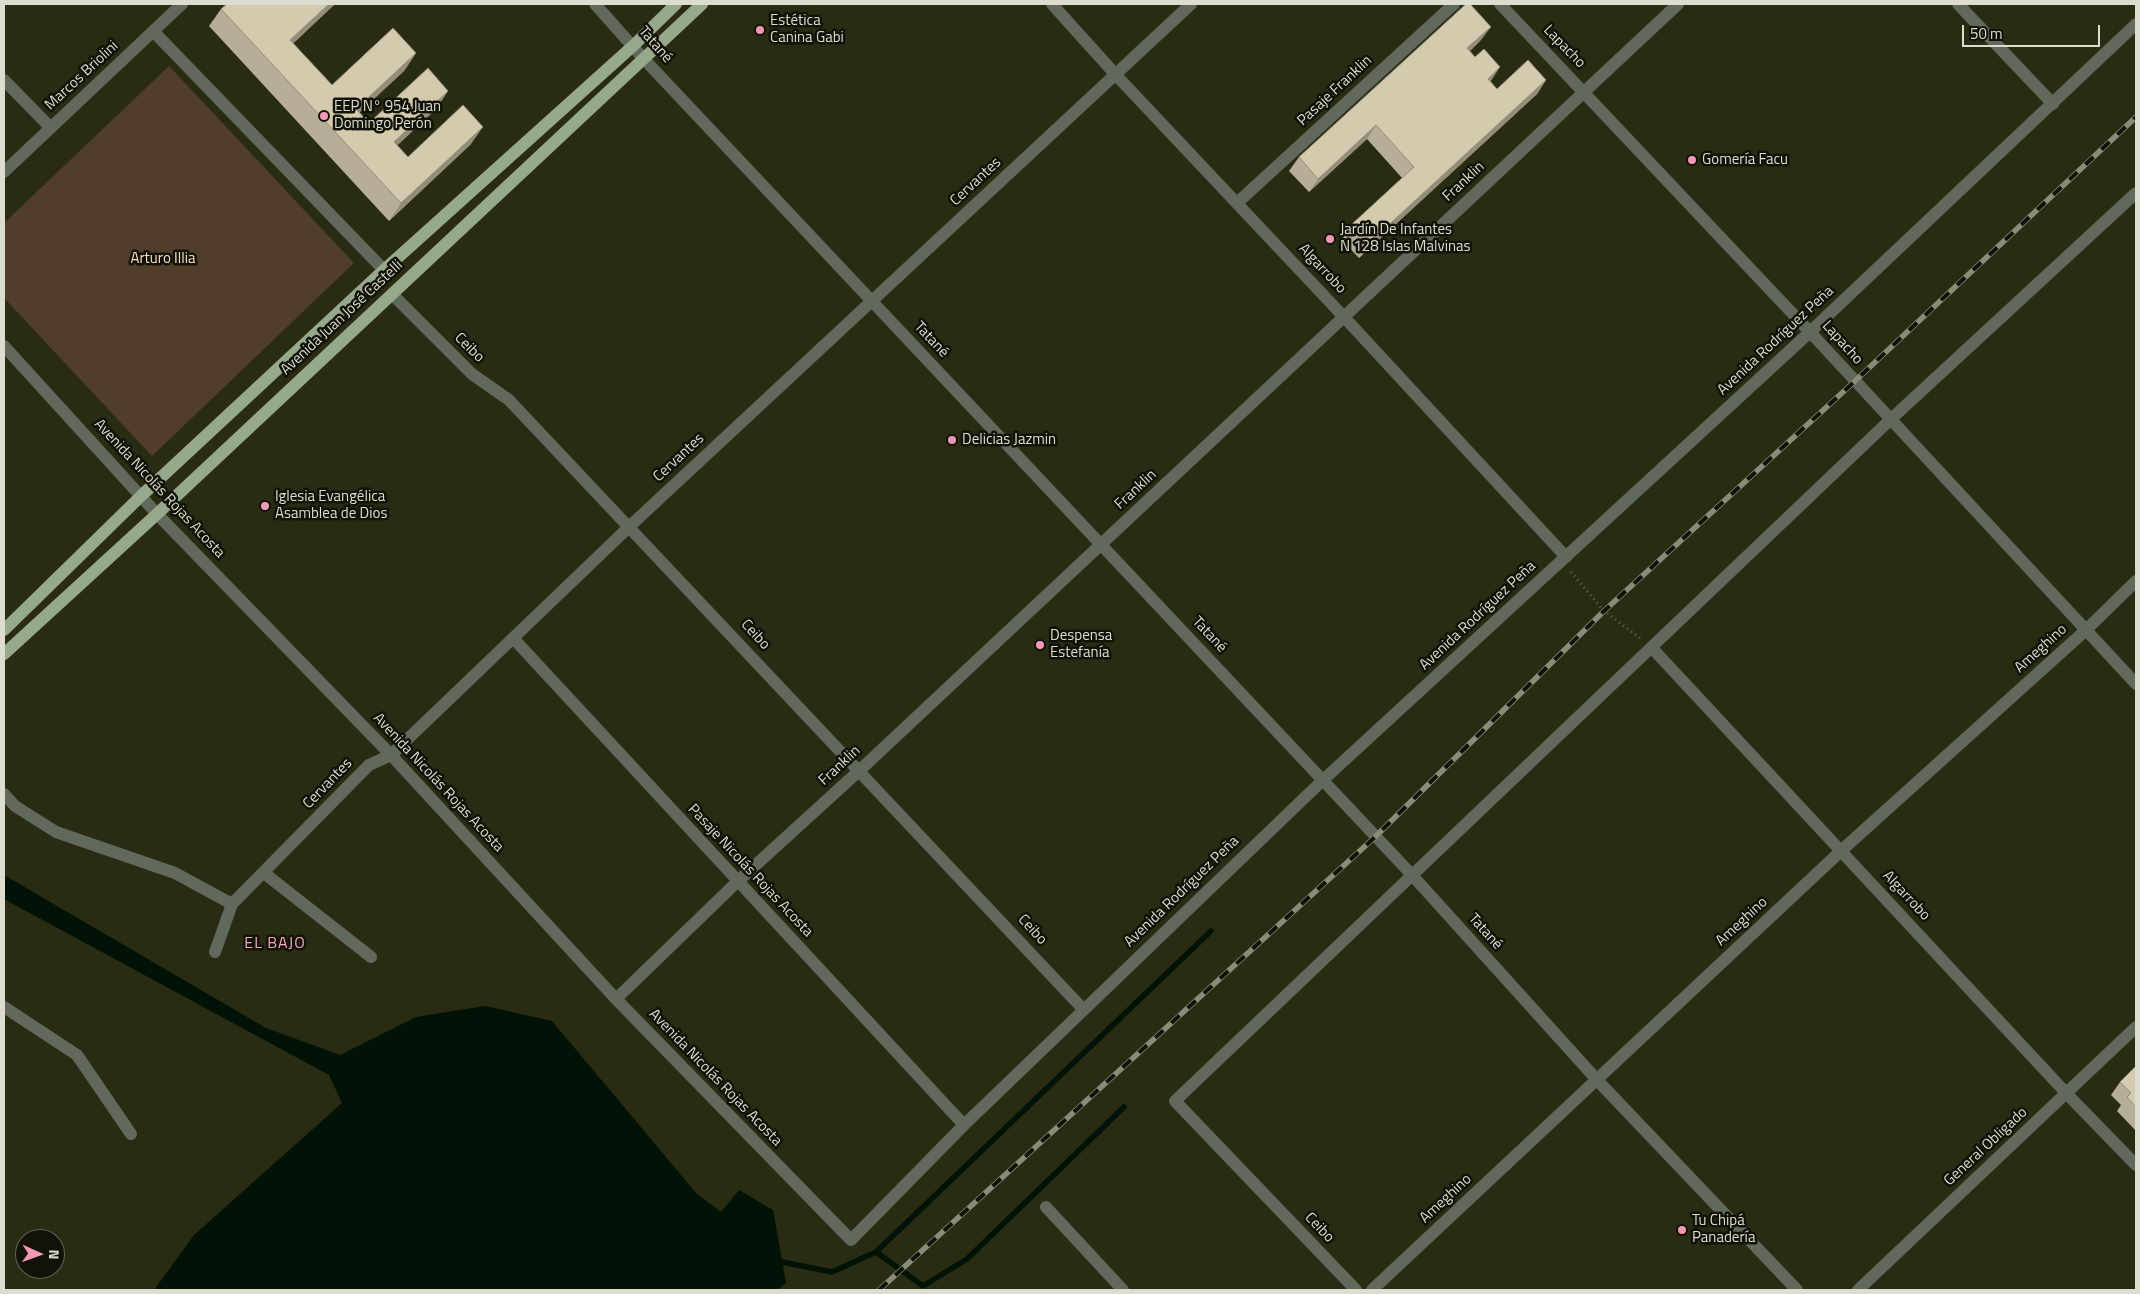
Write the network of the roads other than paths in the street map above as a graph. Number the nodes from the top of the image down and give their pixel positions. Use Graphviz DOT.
graph roads {
  1 [pos="182,4"];
  2 [pos="595,4"];
  3 [pos="676,4"];
  4 [pos="702,4"];
  5 [pos="1052,4"];
  6 [pos="1191,4"];
  7 [pos="1454,4"];
  8 [pos="1500,4"];
  9 [pos="1678,4"];
  10 [pos="1958,4"];
  11 [pos="2136,24"];
  12 [pos="153,31"];
  13 [pos="634,45"];
  14 [pos="643,58"];
  15 [pos="1115,74"];
  16 [pos="4,80"];
  17 [pos="1584,91"];
  18 [pos="2053,104"];
  19 [pos="51,128"];
  20 [pos="4,172"];
  21 [pos="2136,195"];
  22 [pos="1237,203"];
  23 [pos="384,270"];
  24 [pos="392,294"];
  25 [pos="872,302"];
  26 [pos="1344,316"];
  27 [pos="1810,332"];
  28 [pos="4,346"];
  29 [pos="1890,420"];
  30 [pos="141,496"];
  31 [pos="157,514"];
  32 [pos="630,526"];
  33 [pos="1102,544"];
  34 [pos="1566,557"];
  35 [pos="2136,581"];
  36 [pos="4,630"];
  37 [pos="2086,630"];
  38 [pos="513,638"];
  39 [pos="1652,648"];
  40 [pos="4,654"];
  41 [pos="2136,684"];
  42 [pos="391,755"];
  43 [pos="860,770"];
  44 [pos="1322,781"];
  45 [pos="4,794"];
  46 [pos="1842,850"];
  47 [pos="264,873"];
  48 [pos="1412,875"];
  49 [pos="738,882"];
  50 [pos="232,904"];
  51 [pos="214,952"];
  52 [pos="371,958"];
  53 [pos="616,999"];
  54 [pos="4,1007"];
  55 [pos="1083,1009"];
  56 [pos="2136,1028"];
  57 [pos="1598,1081"];
  58 [pos="2067,1094"];
  59 [pos="964,1125"];
  60 [pos="131,1134"];
  61 [pos="2136,1165"];
  62 [pos="1046,1207"];
  63 [pos="851,1240"];
  64 [pos="1123,1290"];
  65 [pos="1356,1290"];
  66 [pos="1372,1290"];
  67 [pos="1797,1290"];
  68 [pos="1858,1290"];
  1 -- 12 [label="street, Marcos Briolini"];
  2 -- 13 [label="street, Tatané"];
  3 -- 13 [label="main road, Avenida Juan José Castelli"];
  4 -- 14 [label="main road, Avenida Juan José Castelli"];
  5 -- 15 [label="street, Algarrobo"];
  6 -- 15 [label="street, Cervantes"];
  7 -- 22 [label="street, Pasaje Franklin"];
  8 -- 17 [label="street, Lapacho"];
  9 -- 17 [label="street, Franklin"];
  10 -- 18 [label="street"];
  11 -- 18 [label="street, Avenida Rodríguez Peña"];
  12 -- 19 [label="street, Marcos Briolini"];
  12 -- 23 [label="street"];
  13 -- 14 [label="street, Tatané"];
  13 -- 23 [label="main road, Avenida Juan José Castelli"];
  14 -- 24 [label="main road, Avenida Juan José Castelli"];
  14 -- 25 [label="street, Tatané"];
  15 -- 22 [label="street, Algarrobo"];
  15 -- 25 [label="street, Cervantes"];
  16 -- 19 [label="street"];
  17 -- 26 [label="street, Franklin"];
  17 -- 27 [label="street, Lapacho"];
  18 -- 27 [label="street, Avenida Rodríguez Peña"];
  19 -- 20 [label="street, Marcos Briolini"];
  21 -- 29 [label="street"];
  22 -- 26 [label="street, Algarrobo"];
  23 -- 30 [label="main road, Avenida Juan José Castelli"];
  24 -- 31 [label="main road, Avenida Juan José Castelli"];
  24 -- 32 [label="street, Ceibo"];
  25 -- 32 [label="street, Cervantes"];
  25 -- 33 [label="street, Tatané"];
  26 -- 33 [label="street, Franklin"];
  26 -- 34 [label="street, Algarrobo"];
  27 -- 29 [label="street, Lapacho"];
  27 -- 34 [label="street, Avenida Rodríguez Peña"];
  28 -- 30 [label="street, Avenida Nicolás Rojas Acosta"];
  29 -- 37 [label="street, Lapacho"];
  29 -- 39 [label="street"];
  30 -- 31 [label="street, Avenida Nicolás Rojas Acosta"];
  30 -- 36 [label="main road, Avenida Juan José Castelli"];
  31 -- 40 [label="main road, Avenida Juan José Castelli"];
  31 -- 42 [label="street, Avenida Nicolás Rojas Acosta"];
  32 -- 38 [label="street, Cervantes"];
  32 -- 43 [label="street, Ceibo"];
  33 -- 43 [label="street, Franklin"];
  33 -- 44 [label="street, Tatané"];
  34 -- 44 [label="street, Avenida Rodríguez Peña"];
  35 -- 37 [label="street, Ameghino"];
  37 -- 41 [label="street, Lapacho"];
  37 -- 46 [label="street, Ameghino"];
  38 -- 42 [label="street, Cervantes"];
  38 -- 49 [label="street, Pasaje Nicolás Rojas Acosta"];
  39 -- 46 [label="street, Algarrobo"];
  39 -- 48 [label="street"];
  42 -- 47 [label="street, Cervantes"];
  42 -- 53 [label="street, Avenida Nicolás Rojas Acosta"];
  43 -- 49 [label="street, Franklin"];
  43 -- 55 [label="street, Ceibo"];
  44 -- 48 [label="street, Tatané"];
  44 -- 55 [label="street, Avenida Rodríguez Peña"];
  45 -- 50 [label="street"];
  46 -- 57 [label="street, Ameghino"];
  46 -- 58 [label="street, Algarrobo"];
  47 -- 50 [label="street, Cervantes"];
  47 -- 52 [label="street"];
  48 -- 57 [label="street, Tatané"];
  48 -- 65 [label="street, Ceibo"];
  49 -- 53 [label="street, Franklin"];
  49 -- 59 [label="street, Pasaje Nicolás Rojas Acosta"];
  50 -- 51 [label="street, Cervantes"];
  53 -- 63 [label="street, Avenida Nicolás Rojas Acosta"];
  54 -- 60 [label="street"];
  55 -- 59 [label="street, Avenida Rodríguez Peña"];
  56 -- 58 [label="street, General Obligado"];
  57 -- 66 [label="street, Ameghino"];
  57 -- 67 [label="street, Tatané"];
  58 -- 61 [label="street, Algarrobo"];
  58 -- 68 [label="street, General Obligado"];
  59 -- 63 [label="street, Avenida Rodríguez Peña"];
  62 -- 64 [label="street"];
}
